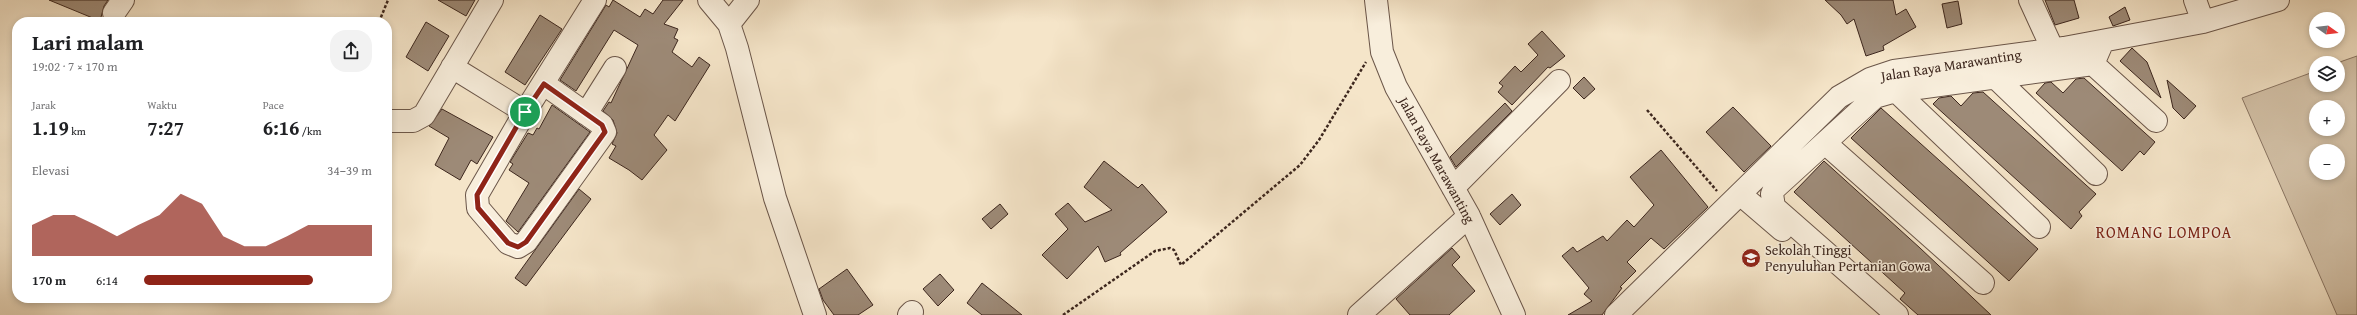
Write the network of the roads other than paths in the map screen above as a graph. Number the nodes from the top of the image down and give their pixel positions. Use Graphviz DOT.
graph roads {
  1 [pos="492,0"];
  2 [pos="595,0"];
  3 [pos="709,0"];
  4 [pos="748,0"];
  5 [pos="1376,0"];
  6 [pos="2030,0"];
  7 [pos="2195,0"];
  8 [pos="2278,0"];
  9 [pos="2203,22"];
  10 [pos="729,24"];
  11 [pos="2103,41"];
  12 [pos="2053,50"];
  13 [pos="2093,64"];
  14 [pos="452,67"];
  15 [pos="615,68"];
  16 [pos="1995,77"];
  17 [pos="1559,81"];
  18 [pos="544,84"];
  19 [pos="1896,91"];
  20 [pos="525,112"];
  21 [pos="586,114"];
  22 [pos="392,121"];
  23 [pos="2156,121"];
  24 [pos="1825,143"];
  25 [pos="2096,174"];
  26 [pos="1453,188"];
  27 [pos="1735,199"];
  28 [pos="1469,216"];
  29 [pos="2039,227"];
  30 [pos="1983,283"];
  31 [pos="815,315"];
  32 [pos="1359,315"];
  33 [pos="1514,315"];
  34 [pos="1616,315"];
  35 [pos="1879,315"];
  36 [pos="1897,315"];
  1 -- 14 [label="street"];
  2 -- 18 [label="street"];
  3 -- 10 [label="street"];
  4 -- 10 [label="street"];
  5 -- 26 [label="street, Jalan Raya Marawanting"];
  6 -- 12 [label="street"];
  7 -- 9 [label="street"];
  8 -- 9 [label="street, Jalan Raya Marawanting"];
  9 -- 11 [label="street, Jalan Raya Marawanting"];
  10 -- 31 [label="street"];
  11 -- 12 [label="street, Jalan Raya Marawanting"];
  11 -- 13 [label="street"];
  12 -- 27 [label="street, Jalan Raya Marawanting"];
  13 -- 16 [label="street"];
  13 -- 23 [label="street"];
  14 -- 20 [label="street"];
  14 -- 22 [label="street"];
  15 -- 21 [label="street"];
  16 -- 19 [label="street"];
  16 -- 25 [label="street"];
  17 -- 26 [label="street"];
  18 -- 20 [label="street"];
  18 -- 21 [label="street"];
  19 -- 24 [label="street"];
  19 -- 29 [label="street"];
  20 -- 21 [label="street"];
  24 -- 30 [label="street"];
  24 -- 36 [label="street"];
  26 -- 28 [label="street, Jalan Raya Marawanting"];
  27 -- 34 [label="street, Jalan Raya Marawanting"];
  27 -- 35 [label="street"];
  28 -- 32 [label="street"];
  28 -- 33 [label="street, Jalan Raya Marawanting"];
}
